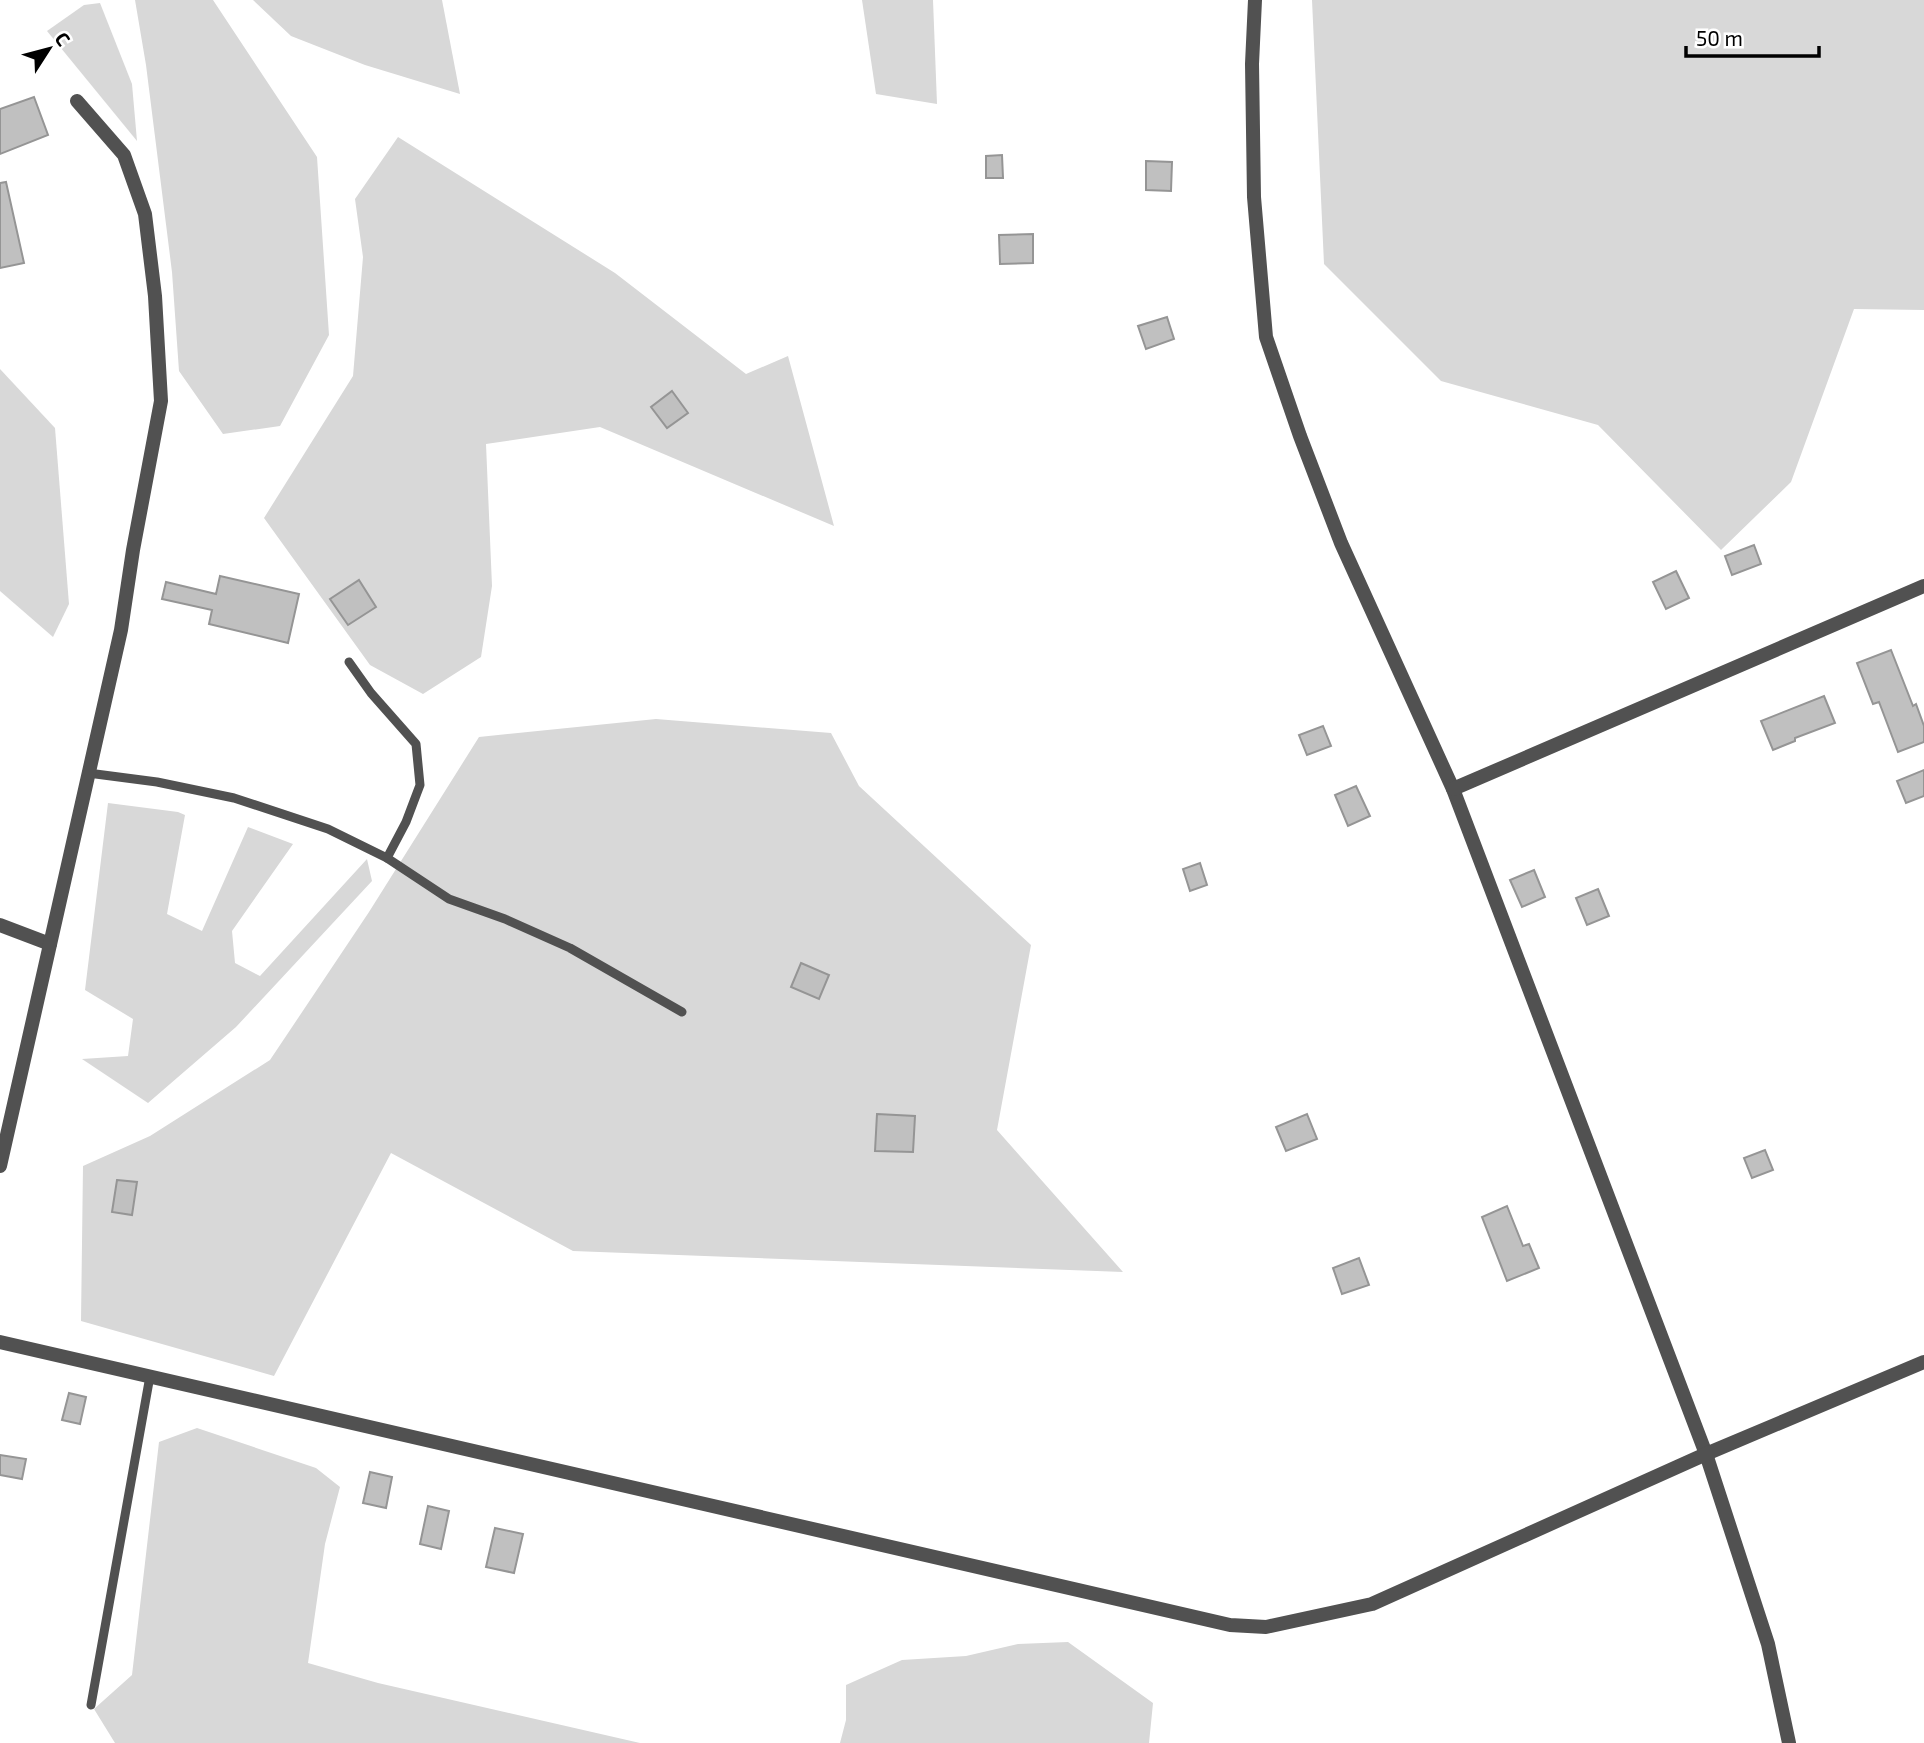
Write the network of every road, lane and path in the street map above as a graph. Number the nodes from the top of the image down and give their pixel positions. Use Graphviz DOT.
graph roads {
  1 [pos="1255,0"];
  2 [pos="76,101"];
  3 [pos="1924,586"];
  4 [pos="349,662"];
  5 [pos="88,773"];
  6 [pos="1453,789"];
  7 [pos="387,858"];
  8 [pos="0,925"];
  9 [pos="50,944"];
  10 [pos="681,1012"];
  11 [pos="0,1166"];
  12 [pos="0,1342"];
  13 [pos="1924,1362"];
  14 [pos="150,1376"];
  15 [pos="1706,1454"];
  16 [pos="91,1705"];
  17 [pos="1789,1743"];
  1 -- 6 [label="street"];
  2 -- 5 [label="street"];
  3 -- 6 [label="street"];
  4 -- 7 [label="lane"];
  5 -- 7 [label="lane"];
  5 -- 9 [label="street"];
  6 -- 15 [label="street"];
  7 -- 10 [label="lane"];
  8 -- 9 [label="street"];
  9 -- 11 [label="street"];
  12 -- 14 [label="street"];
  13 -- 15 [label="street"];
  14 -- 15 [label="street"];
  14 -- 16 [label="lane"];
  15 -- 17 [label="street"];
}
